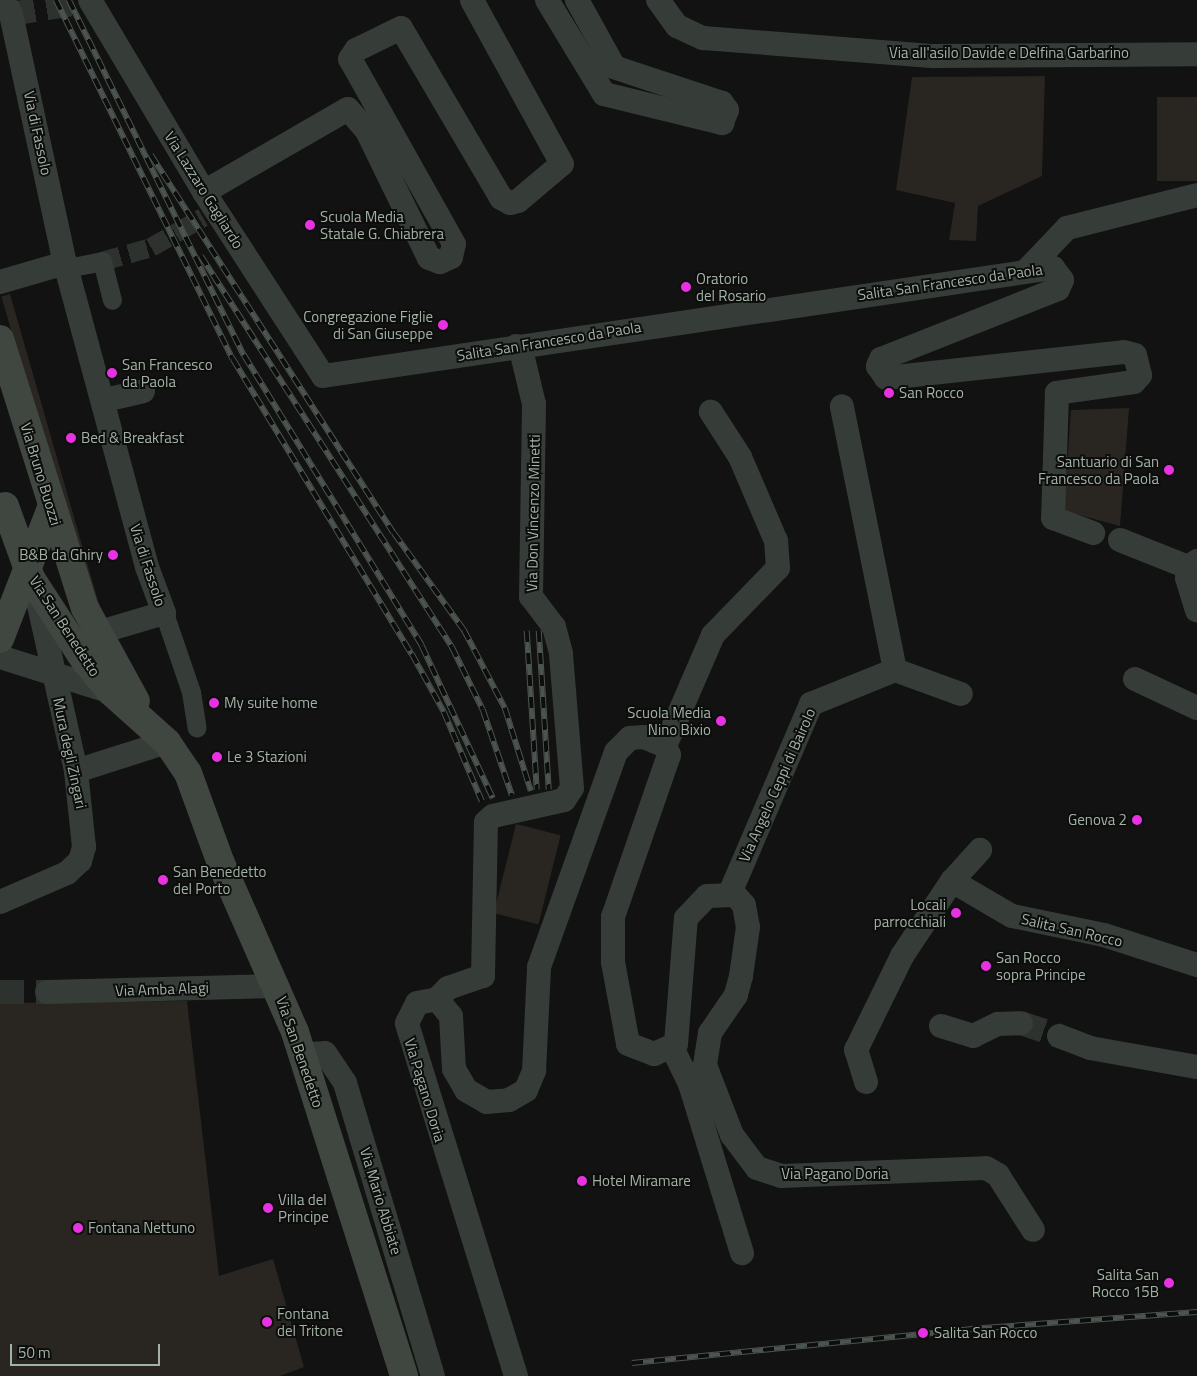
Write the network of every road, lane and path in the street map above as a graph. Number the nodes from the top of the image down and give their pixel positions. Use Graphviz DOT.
graph roads {
  1 [pos="91,0"];
  2 [pos="472,0"];
  3 [pos="547,0"];
  4 [pos="577,0"];
  5 [pos="658,0"];
  6 [pos="7,7"];
  7 [pos="1197,54"];
  8 [pos="1197,195"];
  9 [pos="207,206"];
  10 [pos="66,265"];
  11 [pos="1027,270"];
  12 [pos="0,282"];
  13 [pos="112,300"];
  14 [pos="0,340"];
  15 [pos="516,346"];
  16 [pos="323,376"];
  17 [pos="143,391"];
  18 [pos="105,400"];
  19 [pos="842,406"];
  20 [pos="711,412"];
  21 [pos="3,496"];
  22 [pos="51,508"];
  23 [pos="1093,532"];
  24 [pos="1120,540"];
  25 [pos="1193,564"];
  26 [pos="30,574"];
  27 [pos="85,608"];
  28 [pos="11,610"];
  29 [pos="1197,610"];
  30 [pos="164,613"];
  31 [pos="97,633"];
  32 [pos="0,639"];
  33 [pos="0,658"];
  34 [pos="894,670"];
  35 [pos="55,674"];
  36 [pos="1135,679"];
  37 [pos="111,692"];
  38 [pos="961,694"];
  39 [pos="1197,708"];
  40 [pos="198,728"];
  41 [pos="160,734"];
  42 [pos="665,746"];
  43 [pos="76,770"];
  44 [pos="980,850"];
  45 [pos="952,881"];
  46 [pos="730,893"];
  47 [pos="0,902"];
  48 [pos="1197,965"];
  49 [pos="277,986"];
  50 [pos="47,992"];
  51 [pos="437,999"];
  52 [pos="1021,1023"];
  53 [pos="941,1026"];
  54 [pos="1059,1036"];
  55 [pos="672,1047"];
  56 [pos="302,1054"];
  57 [pos="1197,1067"];
  58 [pos="866,1082"];
  59 [pos="1033,1230"];
  60 [pos="742,1253"];
  61 [pos="404,1376"];
  62 [pos="433,1376"];
  63 [pos="516,1376"];
  1 -- 9 [label="street, Via Lazzaro Gagliardo"];
  2 -- 9 [label="street"];
  3 -- 4 [label="street"];
  5 -- 7 [label="street, Via all'asilo Davide e Delfina Garbarino"];
  6 -- 10 [label="street, Via di Fassolo"];
  8 -- 11 [label="street"];
  9 -- 16 [label="street, Via Lazzaro Gagliardo"];
  10 -- 12 [label="street"];
  10 -- 13 [label="street"];
  10 -- 18 [label="street, Via di Fassolo"];
  11 -- 15 [label="street, Salita San Francesco da Paola"];
  11 -- 23 [label="street, Salita San Francesco da Paola"];
  14 -- 22 [label="main road, Via Bruno Buozzi"];
  15 -- 16 [label="street, Salita San Francesco da Paola"];
  15 -- 51 [label="street, Via Don Vincenzo Minetti"];
  17 -- 18 [label="street"];
  18 -- 30 [label="street, Via di Fassolo"];
  19 -- 34 [label="street"];
  20 -- 42 [label="street"];
  21 -- 26 [label="main road, Via San Benedetto"];
  21 -- 28 [label="main road"];
  22 -- 26 [label="main road"];
  22 -- 27 [label="main road, Via Bruno Buozzi"];
  24 -- 25 [label="street"];
  25 -- 29 [label="street"];
  26 -- 28 [label="main road"];
  26 -- 35 [label="street, Mura degli Zingari"];
  26 -- 37 [label="main road, Via San Benedetto"];
  27 -- 31 [label="main road, Via San Benedetto"];
  28 -- 32 [label="main road"];
  30 -- 31 [label="street"];
  30 -- 40 [label="street, Via di Fassolo"];
  31 -- 41 [label="main road, Via San Benedetto"];
  33 -- 35 [label="street"];
  34 -- 38 [label="street"];
  34 -- 46 [label="street, Via Angelo Ceppi di Bairolo"];
  35 -- 37 [label="street"];
  35 -- 43 [label="street, Mura degli Zingari"];
  36 -- 39 [label="street"];
  37 -- 41 [label="main road, Via San Benedetto"];
  41 -- 43 [label="street"];
  41 -- 49 [label="main road, Via San Benedetto"];
  42 -- 51 [label="street"];
  42 -- 55 [label="street"];
  43 -- 47 [label="street, Mura degli Zingari"];
  44 -- 45 [label="street"];
  45 -- 48 [label="street, Salita San Rocco"];
  45 -- 58 [label="street"];
  46 -- 55 [label="street"];
  46 -- 59 [label="street, Via Pagano Doria"];
  49 -- 50 [label="street, Via Amba Alagi"];
  49 -- 56 [label="main road, Via San Benedetto"];
  51 -- 63 [label="street, Via Pagano Doria"];
  52 -- 53 [label="street"];
  54 -- 57 [label="street"];
  55 -- 60 [label="street"];
  56 -- 61 [label="main road, Via San Benedetto"];
  56 -- 62 [label="street, Via Mario Abbiate"];
}
